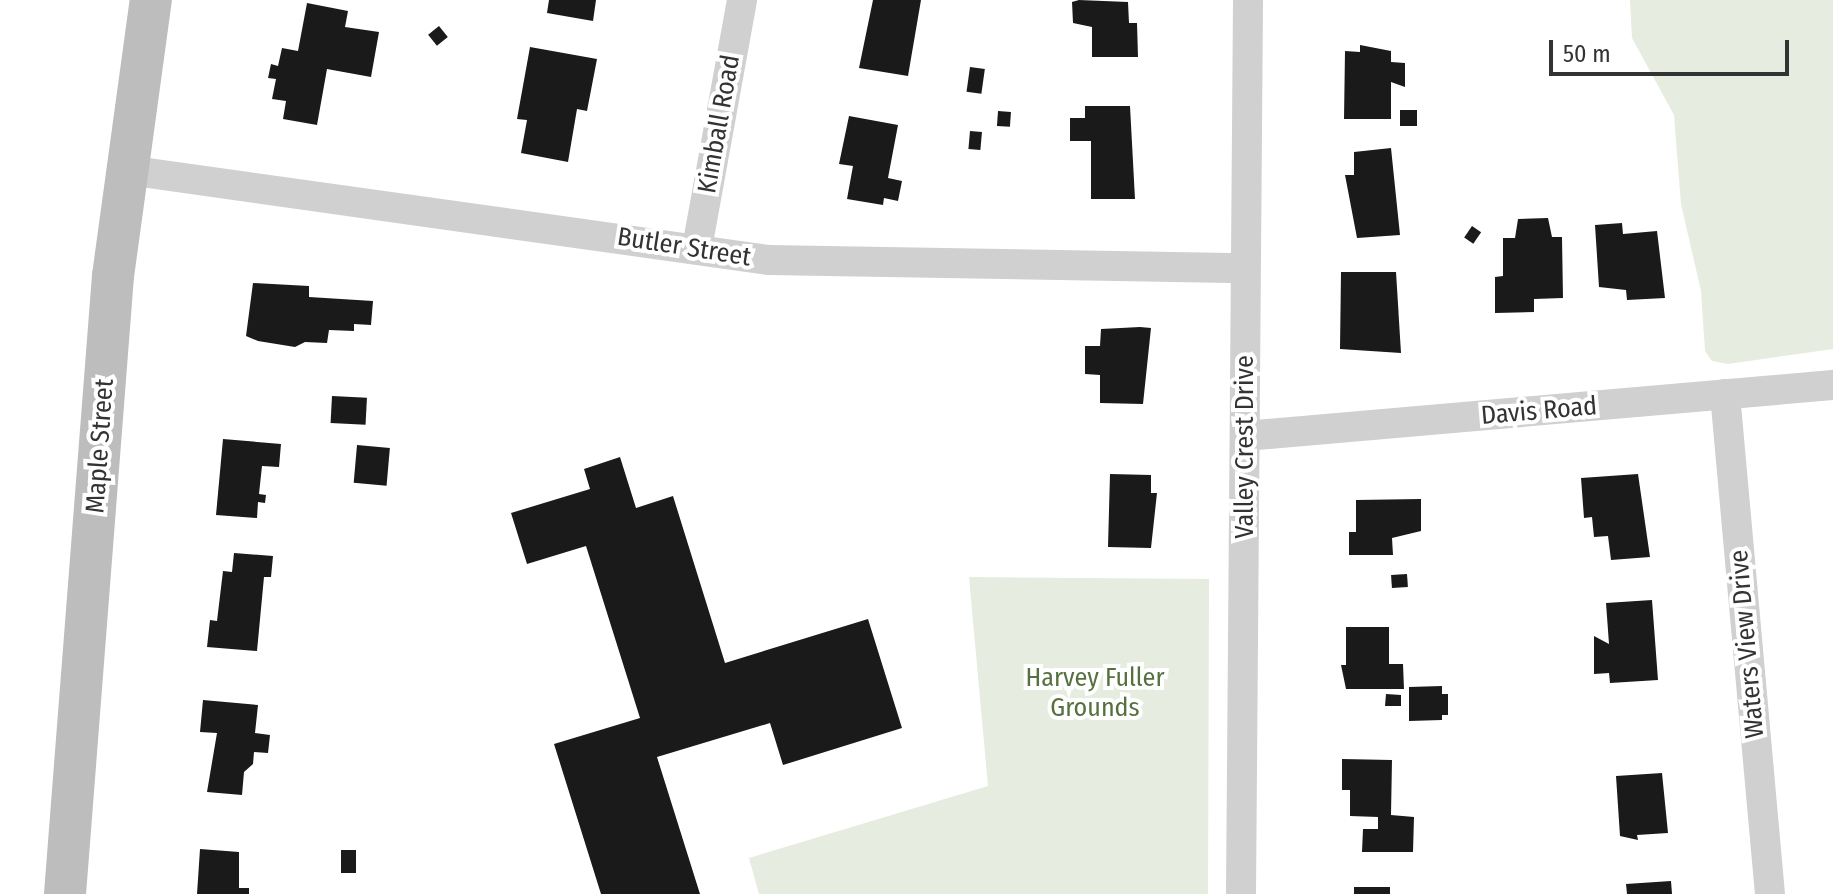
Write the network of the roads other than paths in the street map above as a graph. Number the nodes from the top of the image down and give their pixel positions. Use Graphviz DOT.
graph roads {
  1 [pos="151,0"];
  2 [pos="742,0"];
  3 [pos="1248,0"];
  4 [pos="127,170"];
  5 [pos="697,248"];
  6 [pos="1245,268"];
  7 [pos="1833,385"];
  8 [pos="1725,394"];
  9 [pos="1245,436"];
  10 [pos="65,894"];
  11 [pos="1241,894"];
  12 [pos="1770,894"];
  1 -- 4 [label="main road, Maple Street"];
  2 -- 5 [label="street, Kimball Road"];
  3 -- 6 [label="street, Valley Crest Drive"];
  4 -- 5 [label="street, Butler Street"];
  4 -- 10 [label="main road, Maple Street"];
  5 -- 6 [label="street, Butler Street"];
  6 -- 9 [label="street, Valley Crest Drive"];
  7 -- 8 [label="street, Davis Road"];
  8 -- 9 [label="street, Davis Road"];
  8 -- 12 [label="street, Waters View Drive"];
  9 -- 11 [label="street, Valley Crest Drive"];
}
